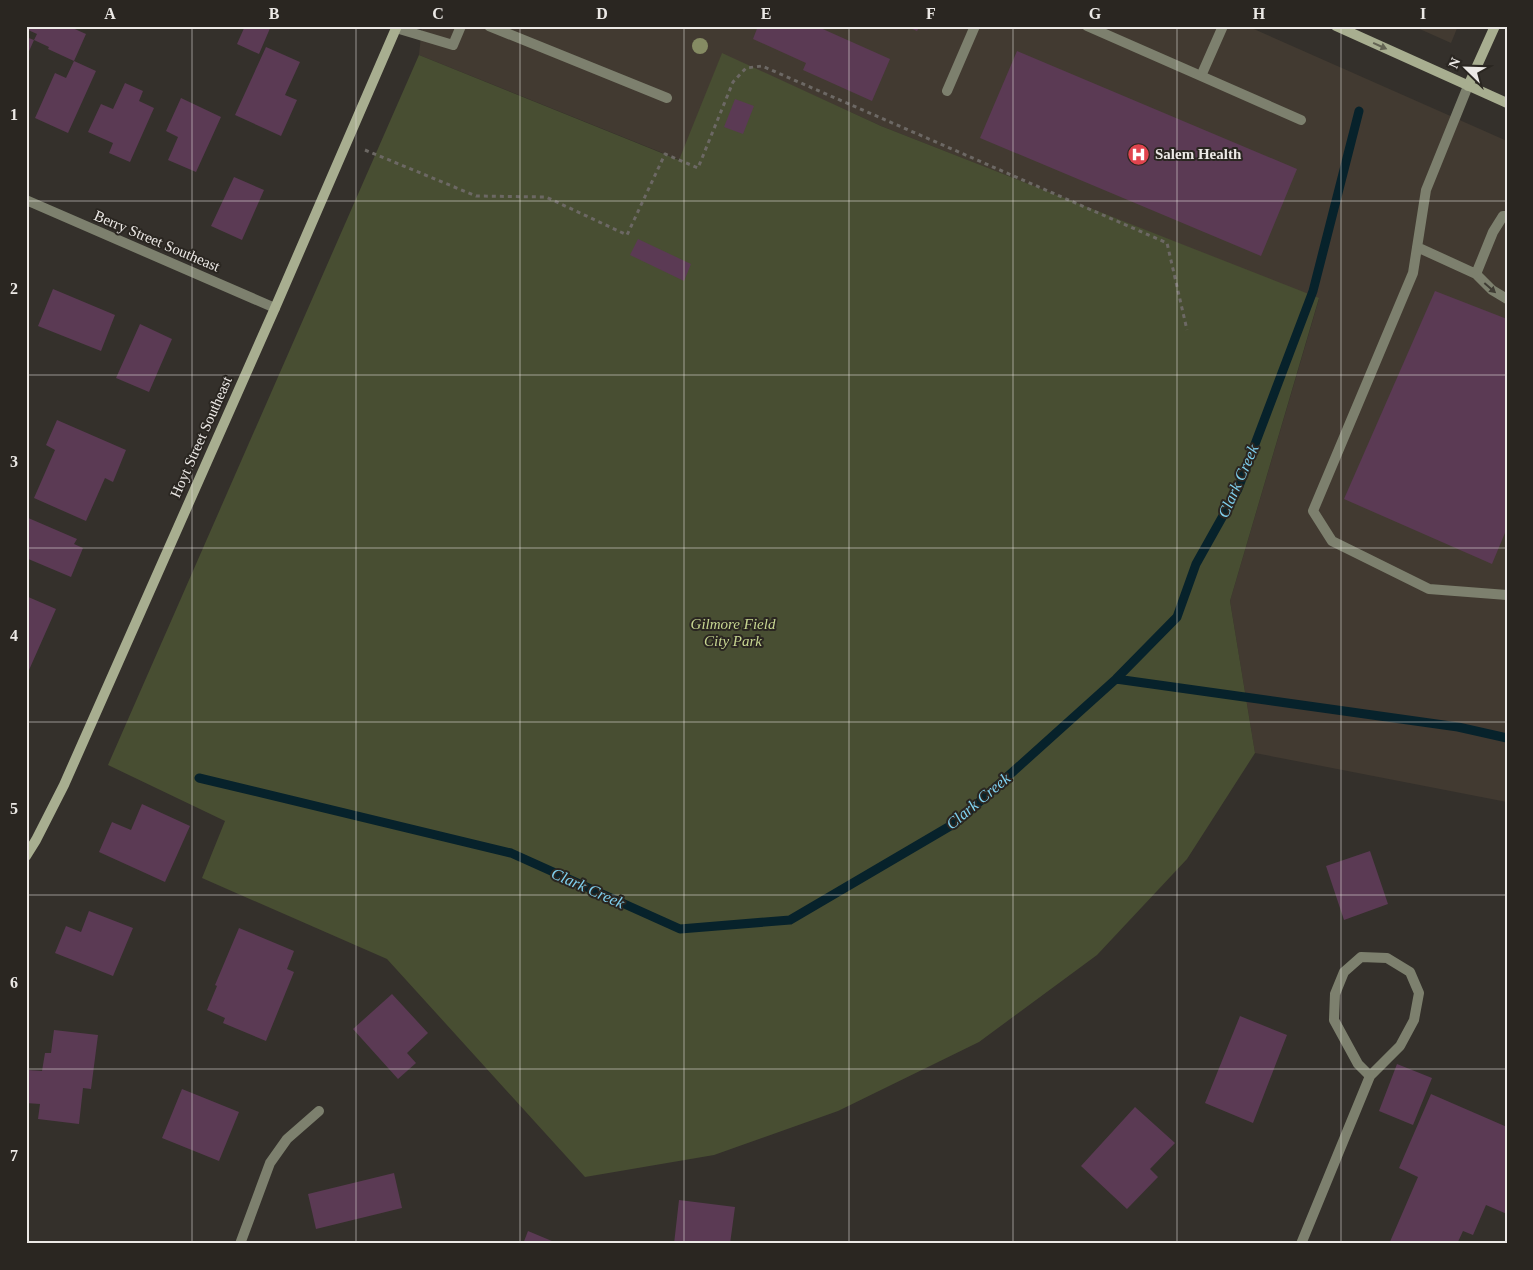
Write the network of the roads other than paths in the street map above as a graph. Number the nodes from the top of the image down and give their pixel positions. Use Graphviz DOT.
graph roads {
  1 [pos="462,26"];
  2 [pos="489,26"];
  3 [pos="975,26"];
  4 [pos="1087,26"];
  5 [pos="1223,26"];
  6 [pos="1336,26"];
  7 [pos="1495,26"];
  8 [pos="396,27"];
  9 [pos="1201,76"];
  10 [pos="1468,86"];
  11 [pos="947,91"];
  12 [pos="667,98"];
  13 [pos="1507,103"];
  14 [pos="1301,120"];
  15 [pos="26,200"];
  16 [pos="1507,216"];
  17 [pos="1417,247"];
  18 [pos="1476,274"];
  19 [pos="1507,300"];
  20 [pos="275,308"];
  21 [pos="1507,595"];
  22 [pos="26,856"];
  23 [pos="1370,1076"];
  24 [pos="319,1111"];
  25 [pos="240,1244"];
  26 [pos="1301,1244"];
  1 -- 8 [label="street"];
  2 -- 12 [label="street"];
  3 -- 11 [label="street"];
  4 -- 9 [label="street"];
  5 -- 9 [label="street"];
  6 -- 10 [label="street, one-way"];
  7 -- 10 [label="street"];
  8 -- 20 [label="street, Hoyt Street Southeast"];
  9 -- 14 [label="street"];
  10 -- 13 [label="street"];
  10 -- 17 [label="street"];
  15 -- 20 [label="street, Berry Street Southeast"];
  16 -- 18 [label="street"];
  17 -- 18 [label="street"];
  17 -- 21 [label="street"];
  18 -- 19 [label="street, one-way"];
  20 -- 22 [label="street, Hoyt Street Southeast"];
  23 -- 23 [label="street"];
  23 -- 26 [label="street"];
  24 -- 25 [label="street"];
}
